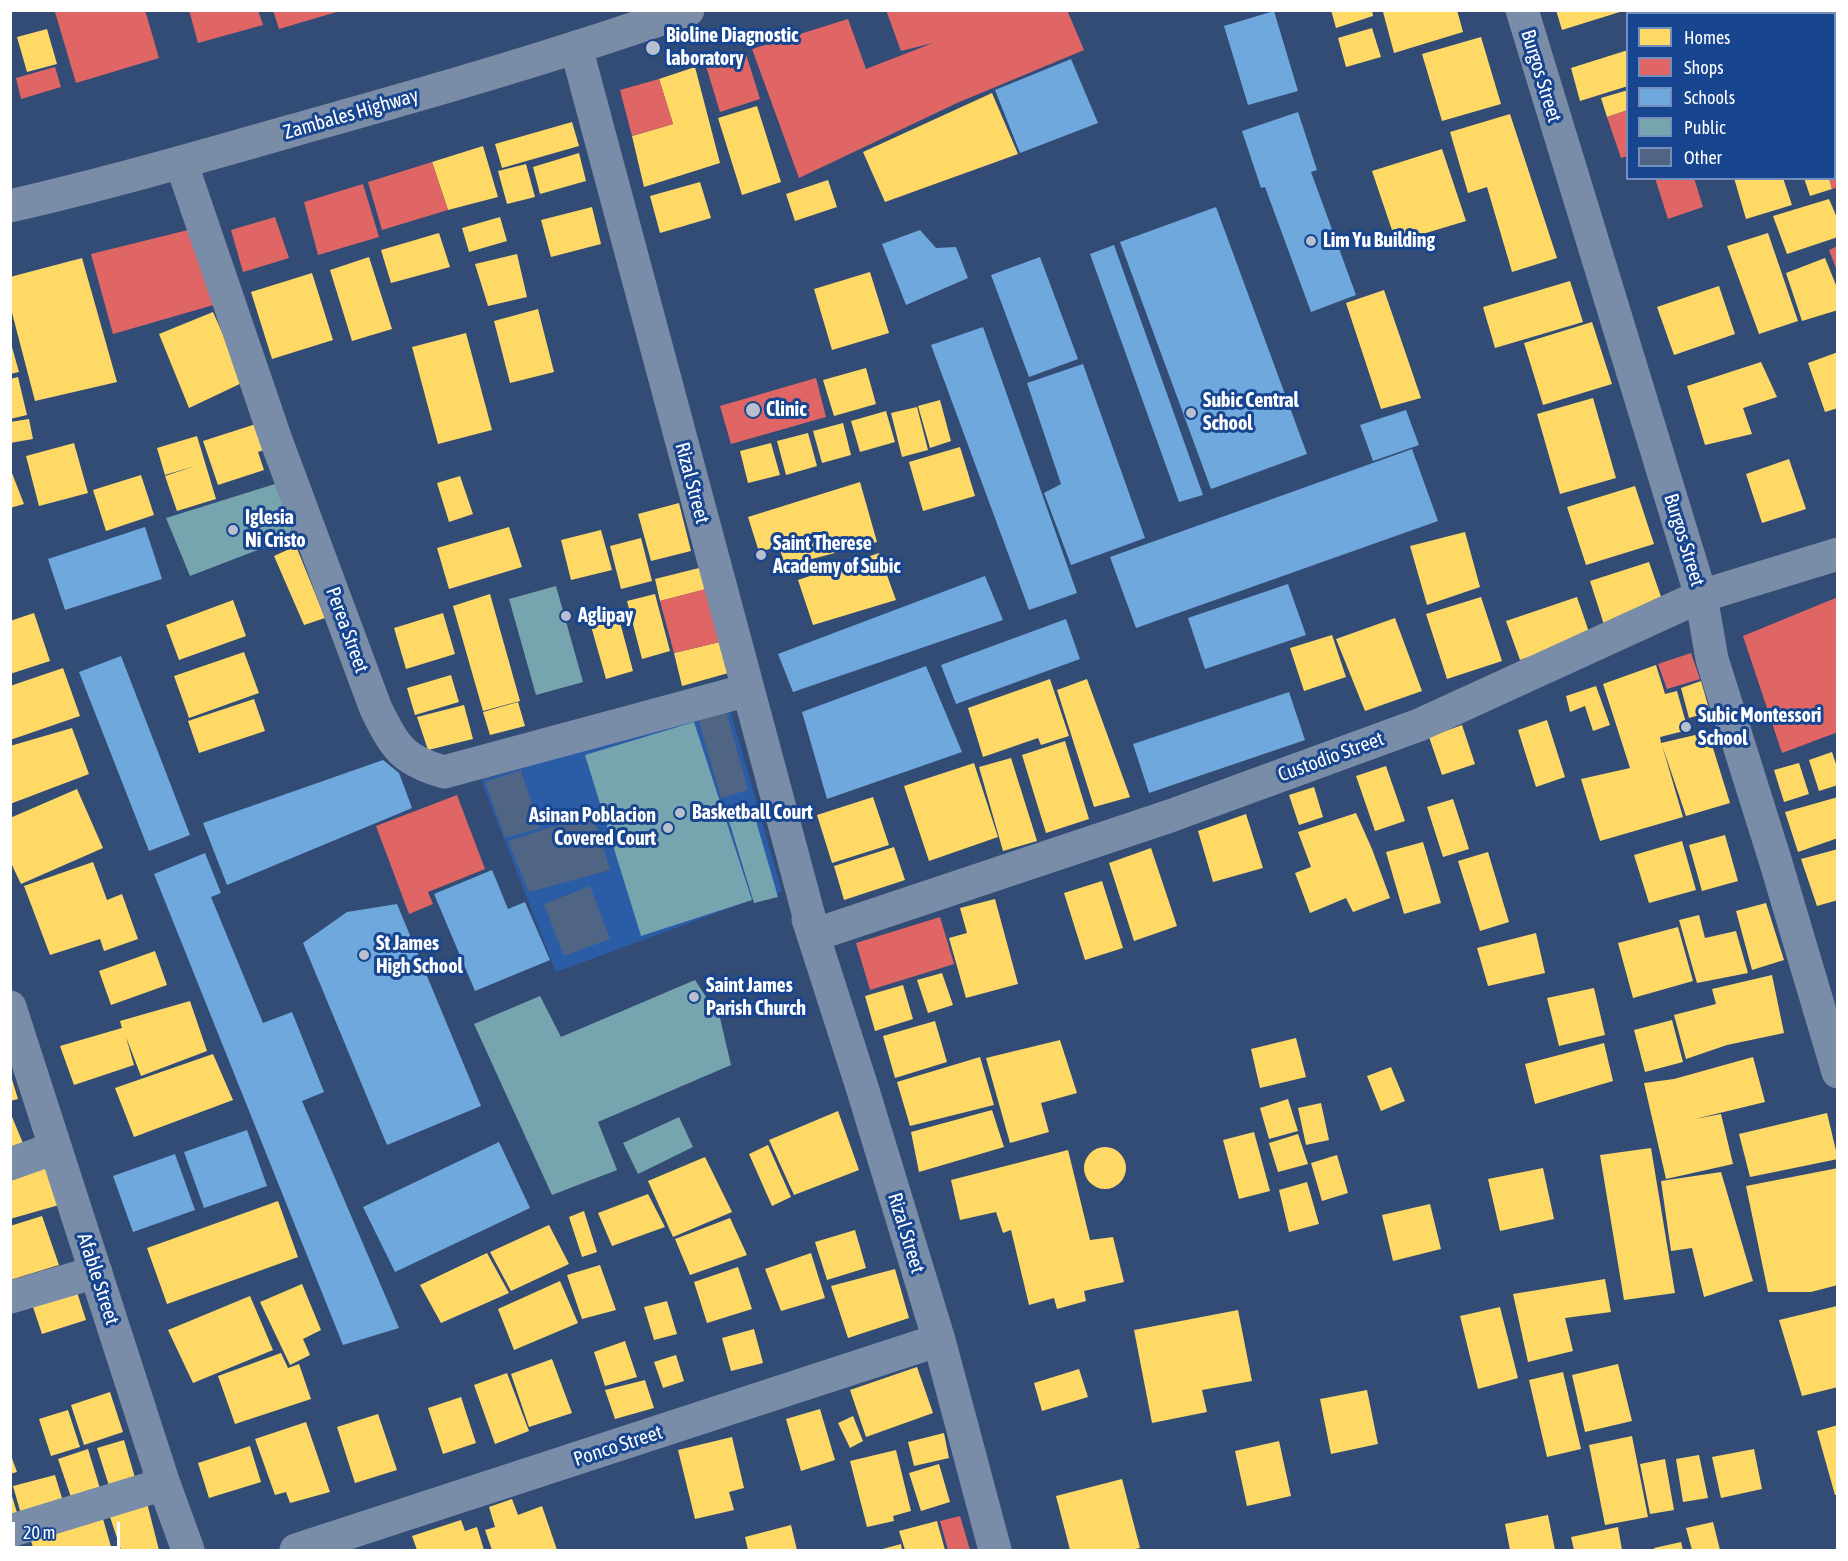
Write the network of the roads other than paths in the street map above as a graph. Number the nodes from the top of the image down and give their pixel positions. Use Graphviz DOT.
graph roads {
  1 [pos="688,10"];
  2 [pos="1522,10"];
  3 [pos="576,46"];
  4 [pos="181,162"];
  5 [pos="10,206"];
  6 [pos="1838,554"];
  7 [pos="1701,596"];
  8 [pos="748,690"];
  9 [pos="811,927"];
  10 [pos="10,1007"];
  11 [pos="1838,1072"];
  12 [pos="55,1148"];
  13 [pos="10,1164"];
  14 [pos="96,1272"];
  15 [pos="11,1297"];
  16 [pos="939,1340"];
  17 [pos="164,1484"];
  18 [pos="10,1532"];
  19 [pos="188,1551"];
  20 [pos="296,1551"];
  21 [pos="995,1551"];
  1 -- 3 [label="main road, Zambales Highway"];
  2 -- 7 [label="street, Burgos Street"];
  3 -- 4 [label="main road, Zambales Highway"];
  3 -- 8 [label="street, Rizal Street"];
  4 -- 5 [label="main road, Zambales Highway"];
  4 -- 8 [label="street, Perea Street"];
  6 -- 7 [label="street, Custodio Street"];
  7 -- 9 [label="street, Custodio Street"];
  7 -- 11 [label="street, Burgos Street"];
  8 -- 9 [label="street, Rizal Street"];
  9 -- 16 [label="street, Rizal Street"];
  10 -- 12 [label="street, Afable Street"];
  12 -- 13 [label="street"];
  12 -- 14 [label="street, Afable Street"];
  14 -- 15 [label="street"];
  14 -- 17 [label="street, Afable Street"];
  16 -- 20 [label="street, Ponco Street"];
  16 -- 21 [label="street, Rizal Street"];
  17 -- 18 [label="street"];
  17 -- 19 [label="street, Afable Street"];
}
